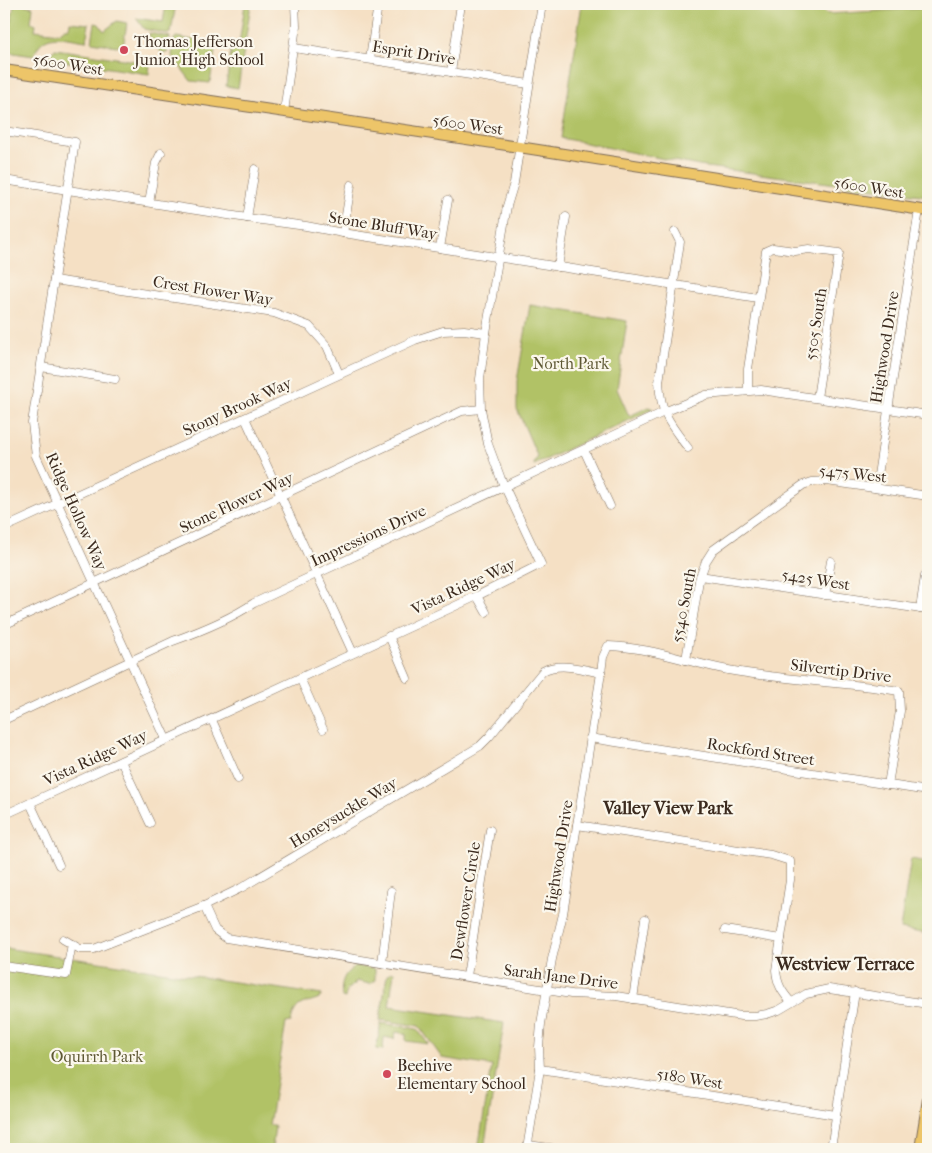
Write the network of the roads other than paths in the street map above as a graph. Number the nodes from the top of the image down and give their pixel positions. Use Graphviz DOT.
graph roads {
  1 [pos="295,4"];
  2 [pos="378,4"];
  3 [pos="461,4"];
  4 [pos="542,4"];
  5 [pos="294,48"];
  6 [pos="370,59"];
  7 [pos="4,70"];
  8 [pos="451,72"];
  9 [pos="529,84"];
  10 [pos="284,112"];
  11 [pos="4,131"];
  12 [pos="519,147"];
  13 [pos="161,153"];
  14 [pos="255,169"];
  15 [pos="4,180"];
  16 [pos="351,185"];
  17 [pos="68,190"];
  18 [pos="448,200"];
  19 [pos="149,202"];
  20 [pos="924,210"];
  21 [pos="566,217"];
  22 [pos="247,218"];
  23 [pos="675,232"];
  24 [pos="343,233"];
  25 [pos="440,248"];
  26 [pos="499,258"];
  27 [pos="558,267"];
  28 [pos="54,280"];
  29 [pos="674,285"];
  30 [pos="758,298"];
  31 [pos="486,332"];
  32 [pos="42,367"];
  33 [pos="339,374"];
  34 [pos="115,379"];
  35 [pos="748,390"];
  36 [pos="817,398"];
  37 [pos="481,409"];
  38 [pos="888,409"];
  39 [pos="664,412"];
  40 [pos="928,415"];
  41 [pos="245,418"];
  42 [pos="688,448"];
  43 [pos="584,450"];
  44 [pos="504,486"];
  45 [pos="876,488"];
  46 [pos="282,495"];
  47 [pos="928,496"];
  48 [pos="58,503"];
  49 [pos="610,506"];
  50 [pos="4,528"];
  51 [pos="731,537"];
  52 [pos="830,561"];
  53 [pos="318,574"];
  54 [pos="700,576"];
  55 [pos="925,576"];
  56 [pos="94,584"];
  57 [pos="825,594"];
  58 [pos="477,596"];
  59 [pos="924,609"];
  60 [pos="486,612"];
  61 [pos="4,625"];
  62 [pos="389,636"];
  63 [pos="353,653"];
  64 [pos="686,660"];
  65 [pos="130,662"];
  66 [pos="601,673"];
  67 [pos="300,678"];
  68 [pos="407,678"];
  69 [pos="4,720"];
  70 [pos="212,720"];
  71 [pos="323,729"];
  72 [pos="590,738"];
  73 [pos="166,739"];
  74 [pos="121,760"];
  75 [pos="238,779"];
  76 [pos="888,785"];
  77 [pos="928,791"];
  78 [pos="30,803"];
  79 [pos="4,815"];
  80 [pos="150,823"];
  81 [pos="577,825"];
  82 [pos="490,830"];
  83 [pos="59,865"];
  84 [pos="391,892"];
  85 [pos="204,906"];
  86 [pos="645,919"];
  87 [pos="725,930"];
  88 [pos="64,938"];
  89 [pos="781,939"];
  90 [pos="72,944"];
  91 [pos="382,963"];
  92 [pos="4,966"];
  93 [pos="467,976"];
  94 [pos="547,990"];
  95 [pos="855,992"];
  96 [pos="633,999"];
  97 [pos="791,1002"];
  98 [pos="928,1004"];
  99 [pos="540,1069"];
  100 [pos="928,1098"];
  101 [pos="836,1115"];
  102 [pos="527,1147"];
  103 [pos="557,1149"];
  104 [pos="831,1149"];
  105 [pos="920,1149"];
  1 -- 5 [label="street"];
  2 -- 6 [label="street"];
  3 -- 8 [label="street"];
  4 -- 9 [label="street, Vista Ridge Way"];
  5 -- 6 [label="street, Esprit Drive"];
  5 -- 10 [label="street"];
  6 -- 8 [label="street, Esprit Drive"];
  7 -- 10 [label="main road, 5600 West"];
  8 -- 9 [label="street, Esprit Drive"];
  9 -- 12 [label="street, Vista Ridge Way"];
  10 -- 12 [label="main road, 5600 West"];
  11 -- 17 [label="street, Ridge Hollow Way"];
  12 -- 20 [label="main road, 5600 West"];
  12 -- 26 [label="street, Vista Ridge Way"];
  13 -- 19 [label="street"];
  14 -- 22 [label="street"];
  15 -- 17 [label="street, Stone Bluff Way"];
  16 -- 24 [label="street"];
  17 -- 19 [label="street, Stone Bluff Way"];
  17 -- 28 [label="street, Ridge Hollow Way"];
  18 -- 25 [label="street"];
  19 -- 22 [label="street, Stone Bluff Way"];
  20 -- 38 [label="street, Highwood Drive"];
  21 -- 27 [label="street"];
  22 -- 24 [label="street, Stone Bluff Way"];
  23 -- 29 [label="street"];
  24 -- 25 [label="street, Stone Bluff Way"];
  25 -- 26 [label="street, Stone Bluff Way"];
  26 -- 27 [label="street, Stone Bluff Way"];
  26 -- 31 [label="street, Vista Ridge Way"];
  27 -- 29 [label="street, Stone Bluff Way"];
  28 -- 32 [label="street, Ridge Hollow Way"];
  28 -- 33 [label="street, Crest Flower Way"];
  29 -- 30 [label="street, Stone Bluff Way"];
  29 -- 39 [label="street"];
  30 -- 35 [label="street"];
  30 -- 36 [label="street, 5505 South"];
  31 -- 33 [label="street, Stony Brook Way"];
  31 -- 37 [label="street, Vista Ridge Way"];
  32 -- 34 [label="street"];
  32 -- 48 [label="street, Ridge Hollow Way"];
  33 -- 41 [label="street, Stony Brook Way"];
  35 -- 36 [label="street, Impressions Drive"];
  35 -- 39 [label="street, Impressions Drive"];
  36 -- 38 [label="street, Impressions Drive"];
  37 -- 44 [label="street, Vista Ridge Way"];
  37 -- 46 [label="street, Stone Flower Way"];
  38 -- 40 [label="street, Impressions Drive"];
  38 -- 45 [label="street, Highwood Drive"];
  39 -- 42 [label="street"];
  39 -- 43 [label="street, Impressions Drive"];
  41 -- 46 [label="street"];
  41 -- 48 [label="street, Stony Brook Way"];
  43 -- 44 [label="street, Impressions Drive"];
  43 -- 49 [label="street"];
  44 -- 53 [label="street, Impressions Drive"];
  44 -- 58 [label="street, Vista Ridge Way"];
  45 -- 47 [label="street, 5475 West"];
  45 -- 51 [label="street, 5475 West"];
  46 -- 53 [label="street"];
  46 -- 56 [label="street, Stone Flower Way"];
  48 -- 50 [label="street, Stony Brook Way"];
  48 -- 56 [label="street, Ridge Hollow Way"];
  51 -- 54 [label="street, 5540 South"];
  52 -- 57 [label="street"];
  53 -- 63 [label="street"];
  53 -- 65 [label="street, Impressions Drive"];
  54 -- 57 [label="street, 5425 West"];
  54 -- 64 [label="street, 5540 South"];
  55 -- 59 [label="street"];
  56 -- 61 [label="street, Stone Flower Way"];
  56 -- 65 [label="street, Ridge Hollow Way"];
  57 -- 59 [label="street, 5425 West"];
  58 -- 60 [label="street"];
  58 -- 62 [label="street, Vista Ridge Way"];
  62 -- 63 [label="street, Vista Ridge Way"];
  62 -- 68 [label="street"];
  63 -- 67 [label="street, Vista Ridge Way"];
  64 -- 66 [label="street, Highwood Drive"];
  64 -- 76 [label="street, Silvertip Drive"];
  65 -- 69 [label="street, Impressions Drive"];
  65 -- 73 [label="street, Ridge Hollow Way"];
  66 -- 72 [label="street, Highwood Drive"];
  66 -- 85 [label="street, Honeysuckle Way"];
  67 -- 70 [label="street, Vista Ridge Way"];
  67 -- 71 [label="street"];
  70 -- 73 [label="street, Vista Ridge Way"];
  70 -- 75 [label="street"];
  72 -- 76 [label="street, Rockford Street"];
  72 -- 81 [label="street, Highwood Drive"];
  73 -- 74 [label="street, Vista Ridge Way"];
  74 -- 78 [label="street, Vista Ridge Way"];
  74 -- 80 [label="street"];
  76 -- 77 [label="street, Rockford Street"];
  78 -- 79 [label="street, Vista Ridge Way"];
  78 -- 83 [label="street"];
  81 -- 89 [label="street"];
  81 -- 94 [label="street, Highwood Drive"];
  82 -- 93 [label="street, Dewflower Circle"];
  84 -- 91 [label="street"];
  85 -- 90 [label="street, Honeysuckle Way"];
  85 -- 91 [label="street, Sarah Jane Drive"];
  86 -- 96 [label="street"];
  87 -- 89 [label="street"];
  88 -- 90 [label="street, Honeysuckle Way"];
  89 -- 97 [label="street"];
  90 -- 92 [label="street"];
  91 -- 93 [label="street, Sarah Jane Drive"];
  93 -- 94 [label="street, Sarah Jane Drive"];
  94 -- 96 [label="street, Sarah Jane Drive"];
  94 -- 99 [label="street, Highwood Drive"];
  95 -- 97 [label="street, Sarah Jane Drive"];
  95 -- 98 [label="street, Sarah Jane Drive"];
  95 -- 101 [label="street"];
  96 -- 97 [label="street, Sarah Jane Drive"];
  99 -- 101 [label="street, 5180 West"];
  99 -- 102 [label="street, Highwood Drive"];
  100 -- 105 [label="main road"];
  101 -- 104 [label="street"];
  102 -- 103 [label="street"];
}
